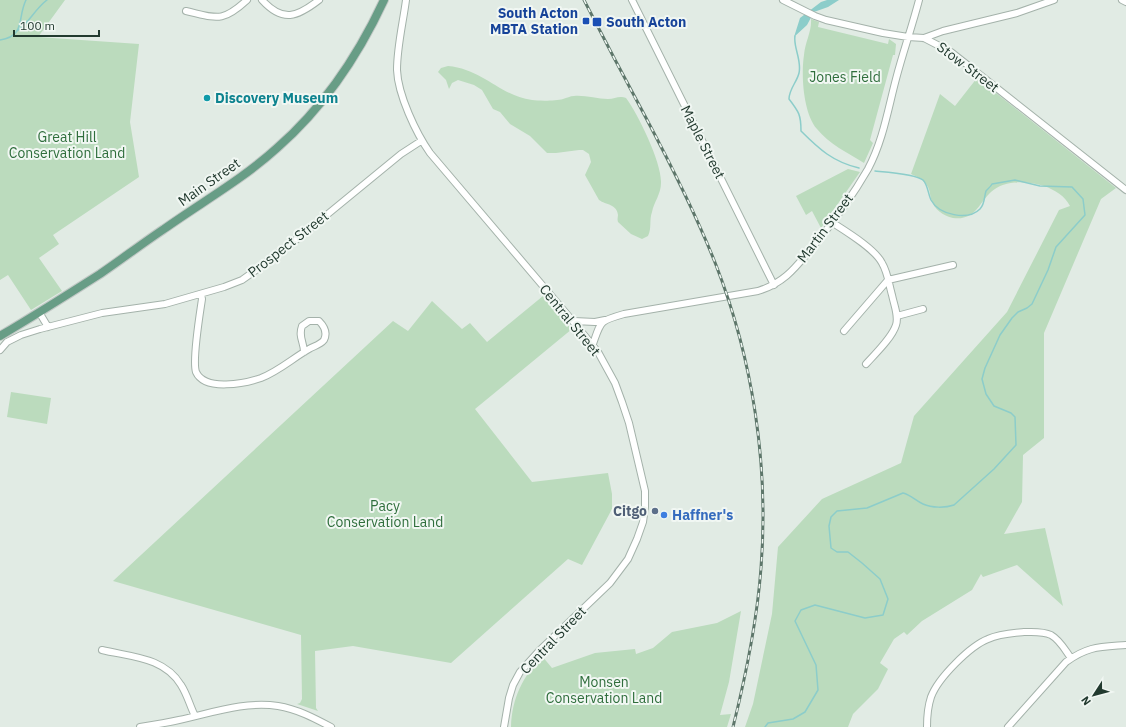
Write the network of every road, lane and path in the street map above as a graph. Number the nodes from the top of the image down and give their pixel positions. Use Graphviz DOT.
graph roads {
  1 [pos="247,0"];
  2 [pos="262,0"];
  3 [pos="319,0"];
  4 [pos="384,0"];
  5 [pos="406,0"];
  6 [pos="632,0"];
  7 [pos="783,0"];
  8 [pos="919,0"];
  9 [pos="1054,0"];
  10 [pos="1122,0"];
  11 [pos="1126,2"];
  12 [pos="186,11"];
  13 [pos="908,37"];
  14 [pos="924,38"];
  15 [pos="421,141"];
  16 [pos="1126,190"];
  17 [pos="833,223"];
  18 [pos="953,264"];
  19 [pos="888,280"];
  20 [pos="774,285"];
  21 [pos="201,294"];
  22 [pos="923,309"];
  23 [pos="39,312"];
  24 [pos="897,316"];
  25 [pos="605,320"];
  26 [pos="574,321"];
  27 [pos="48,327"];
  28 [pos="844,331"];
  29 [pos="0,336"];
  30 [pos="592,344"];
  31 [pos="0,349"];
  32 [pos="304,352"];
  33 [pos="866,364"];
  34 [pos="1126,645"];
  35 [pos="102,650"];
  36 [pos="1071,658"];
  37 [pos="194,716"];
  38 [pos="140,727"];
  39 [pos="331,727"];
  40 [pos="504,727"];
  41 [pos="927,727"];
  42 [pos="1008,727"];
  1 -- 12 [label="street"];
  2 -- 3 [label="street"];
  4 -- 23 [label="main road, Main Street"];
  5 -- 15 [label="street, Central Street"];
  6 -- 20 [label="street, Maple Street"];
  7 -- 13 [label="street, Stow Street"];
  8 -- 13 [label="street, Martin Street"];
  9 -- 14 [label="street"];
  10 -- 11 [label="street"];
  13 -- 14 [label="street, Stow Street"];
  13 -- 17 [label="street, Martin Street"];
  14 -- 16 [label="street, Stow Street"];
  15 -- 21 [label="street, Prospect Street"];
  15 -- 26 [label="street, Central Street"];
  17 -- 19 [label="street"];
  17 -- 20 [label="street, Martin Street"];
  18 -- 19 [label="street"];
  19 -- 24 [label="street"];
  19 -- 28 [label="street"];
  20 -- 25 [label="street, Martin Street"];
  21 -- 27 [label="street, Prospect Street"];
  21 -- 32 [label="street"];
  22 -- 24 [label="street"];
  23 -- 27 [label="street"];
  23 -- 29 [label="main road, Main Street"];
  24 -- 33 [label="street"];
  25 -- 26 [label="street, Martin Street"];
  25 -- 30 [label="street"];
  26 -- 30 [label="street, Central Street"];
  27 -- 31 [label="street, Prospect Street"];
  30 -- 40 [label="street, Central Street"];
  32 -- 32 [label="street"];
  34 -- 36 [label="street"];
  35 -- 37 [label="street"];
  36 -- 41 [label="street"];
  36 -- 42 [label="street"];
  37 -- 38 [label="street"];
  37 -- 39 [label="street"];
}
